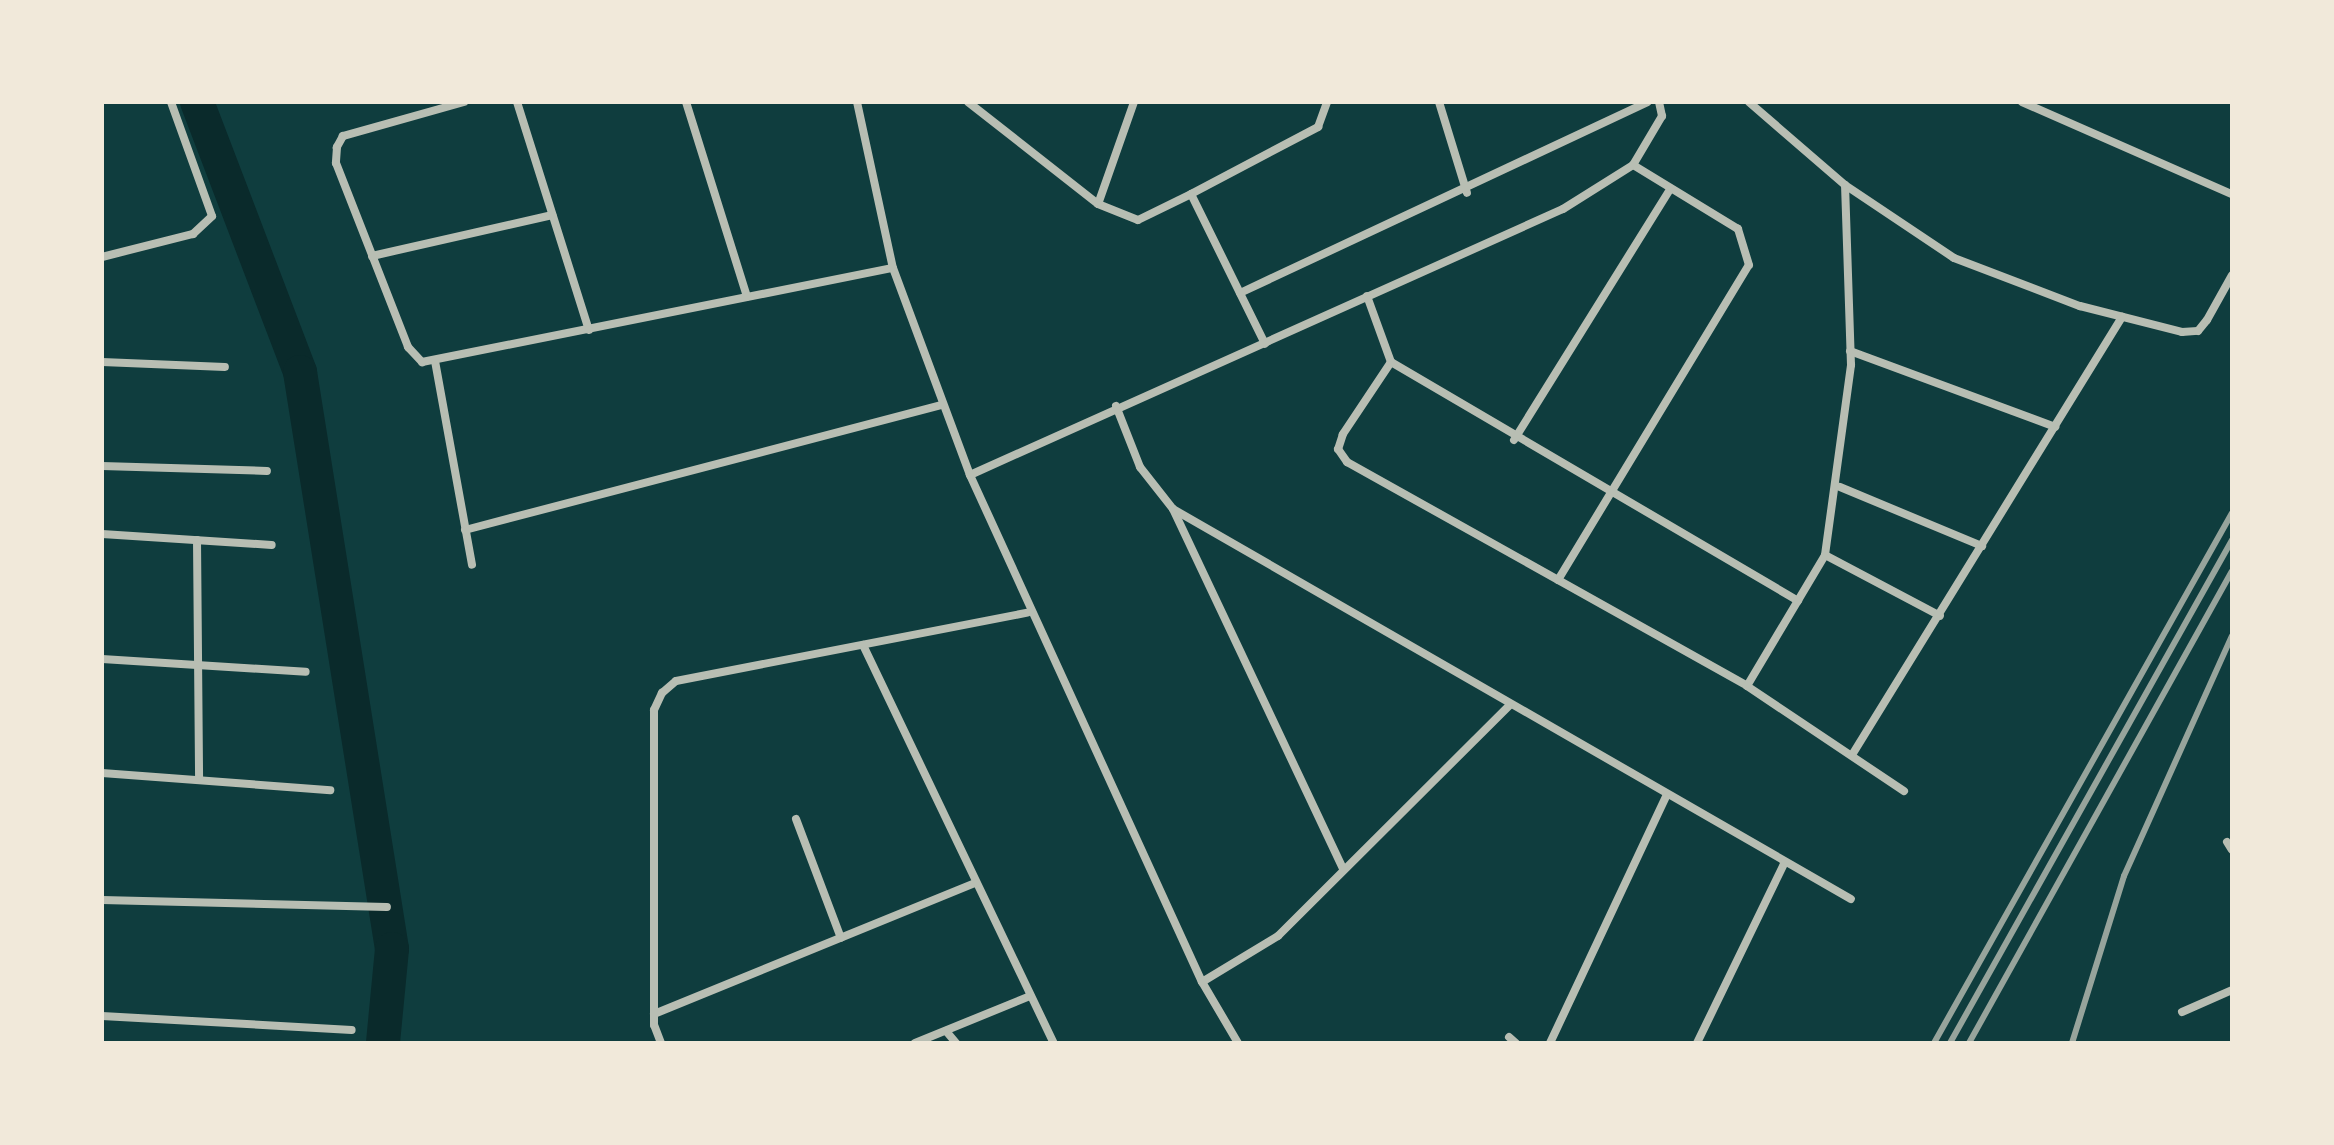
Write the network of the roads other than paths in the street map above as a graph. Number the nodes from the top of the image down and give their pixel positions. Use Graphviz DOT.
graph roads {
  1 [pos="171,102"];
  2 [pos="464,102"];
  3 [pos="517,102"];
  4 [pos="686,102"];
  5 [pos="857,102"];
  6 [pos="968,102"];
  7 [pos="1134,102"];
  8 [pos="1327,102"];
  9 [pos="1439,102"];
  10 [pos="1648,102"];
  11 [pos="1659,102"];
  12 [pos="1749,102"];
  13 [pos="2022,102"];
  14 [pos="1633,165"];
  15 [pos="1845,185"];
  16 [pos="1669,191"];
  17 [pos="1467,193"];
  18 [pos="1191,194"];
  19 [pos="2232,194"];
  20 [pos="1098,204"];
  21 [pos="552,215"];
  22 [pos="372,256"];
  23 [pos="102,257"];
  24 [pos="893,268"];
  25 [pos="2232,275"];
  26 [pos="1240,293"];
  27 [pos="1367,296"];
  28 [pos="747,297"];
  29 [pos="2122,317"];
  30 [pos="589,330"];
  31 [pos="1265,344"];
  32 [pos="1850,351"];
  33 [pos="435,361"];
  34 [pos="102,362"];
  35 [pos="1391,362"];
  36 [pos="225,367"];
  37 [pos="940,405"];
  38 [pos="1116,406"];
  39 [pos="2055,427"];
  40 [pos="1514,440"];
  41 [pos="102,466"];
  42 [pos="267,471"];
  43 [pos="970,475"];
  44 [pos="1840,487"];
  45 [pos="1608,491"];
  46 [pos="1173,509"];
  47 [pos="465,530"];
  48 [pos="102,534"];
  49 [pos="197,540"];
  50 [pos="272,545"];
  51 [pos="1982,546"];
  52 [pos="1825,555"];
  53 [pos="472,565"];
  54 [pos="1558,580"];
  55 [pos="1798,601"];
  56 [pos="1027,613"];
  57 [pos="1940,616"];
  58 [pos="863,645"];
  59 [pos="102,659"];
  60 [pos="199,665"];
  61 [pos="306,672"];
  62 [pos="1747,686"];
  63 [pos="1509,706"];
  64 [pos="1852,755"];
  65 [pos="102,773"];
  66 [pos="199,780"];
  67 [pos="330,790"];
  68 [pos="1904,791"];
  69 [pos="1666,796"];
  70 [pos="796,819"];
  71 [pos="1785,862"];
  72 [pos="1344,870"];
  73 [pos="975,883"];
  74 [pos="1851,899"];
  75 [pos="102,900"];
  76 [pos="387,907"];
  77 [pos="841,938"];
  78 [pos="1202,982"];
  79 [pos="2232,990"];
  80 [pos="1028,997"];
  81 [pos="2182,1012"];
  82 [pos="654,1014"];
  83 [pos="102,1016"];
  84 [pos="352,1030"];
  85 [pos="946,1031"];
  86 [pos="661,1043"];
  87 [pos="915,1043"];
  88 [pos="956,1043"];
  89 [pos="1054,1043"];
  90 [pos="1238,1043"];
  91 [pos="1550,1043"];
  92 [pos="1697,1043"];
  1 -- 23 [label="street"];
  2 -- 22 [label="street"];
  3 -- 21 [label="street"];
  4 -- 28 [label="street"];
  5 -- 24 [label="street"];
  6 -- 20 [label="street"];
  7 -- 20 [label="street"];
  8 -- 18 [label="street"];
  9 -- 17 [label="street"];
  10 -- 17 [label="street"];
  11 -- 14 [label="street"];
  12 -- 15 [label="street"];
  13 -- 19 [label="street"];
  14 -- 16 [label="street"];
  14 -- 27 [label="street"];
  15 -- 29 [label="street"];
  15 -- 32 [label="street"];
  16 -- 40 [label="street"];
  16 -- 45 [label="street"];
  17 -- 26 [label="street"];
  18 -- 20 [label="street"];
  18 -- 26 [label="street"];
  21 -- 22 [label="street"];
  21 -- 30 [label="street"];
  22 -- 33 [label="street"];
  24 -- 28 [label="street"];
  24 -- 37 [label="street"];
  25 -- 29 [label="street"];
  26 -- 31 [label="street"];
  27 -- 31 [label="street"];
  27 -- 35 [label="street"];
  28 -- 30 [label="street"];
  29 -- 39 [label="street"];
  30 -- 33 [label="street"];
  31 -- 38 [label="street"];
  32 -- 39 [label="street"];
  32 -- 44 [label="street"];
  33 -- 47 [label="street"];
  34 -- 36 [label="street"];
  35 -- 40 [label="street"];
  35 -- 54 [label="street"];
  37 -- 43 [label="street"];
  37 -- 47 [label="street"];
  38 -- 43 [label="street"];
  38 -- 46 [label="street"];
  39 -- 51 [label="street"];
  40 -- 45 [label="street"];
  41 -- 42 [label="street"];
  43 -- 56 [label="street"];
  44 -- 51 [label="street"];
  44 -- 52 [label="street"];
  45 -- 54 [label="street"];
  45 -- 55 [label="street"];
  46 -- 63 [label="street"];
  46 -- 72 [label="street"];
  47 -- 53 [label="street"];
  48 -- 49 [label="street"];
  49 -- 50 [label="street"];
  49 -- 60 [label="street"];
  51 -- 57 [label="street"];
  52 -- 55 [label="street"];
  52 -- 57 [label="street"];
  54 -- 62 [label="street"];
  55 -- 62 [label="street"];
  56 -- 58 [label="street"];
  56 -- 78 [label="street"];
  57 -- 64 [label="street"];
  58 -- 73 [label="street"];
  58 -- 82 [label="street"];
  59 -- 60 [label="street"];
  60 -- 61 [label="street"];
  60 -- 66 [label="street"];
  62 -- 64 [label="street"];
  63 -- 69 [label="street"];
  63 -- 72 [label="street"];
  64 -- 68 [label="street"];
  65 -- 66 [label="street"];
  66 -- 67 [label="street"];
  69 -- 71 [label="street"];
  69 -- 91 [label="street"];
  70 -- 77 [label="street"];
  71 -- 74 [label="street"];
  71 -- 92 [label="street"];
  72 -- 78 [label="street"];
  73 -- 77 [label="street"];
  73 -- 80 [label="street"];
  75 -- 76 [label="street"];
  77 -- 82 [label="street"];
  78 -- 90 [label="street"];
  79 -- 81 [label="street"];
  80 -- 85 [label="street"];
  80 -- 89 [label="street"];
  82 -- 86 [label="street"];
  83 -- 84 [label="street"];
  85 -- 87 [label="street"];
  85 -- 88 [label="street"];
}
